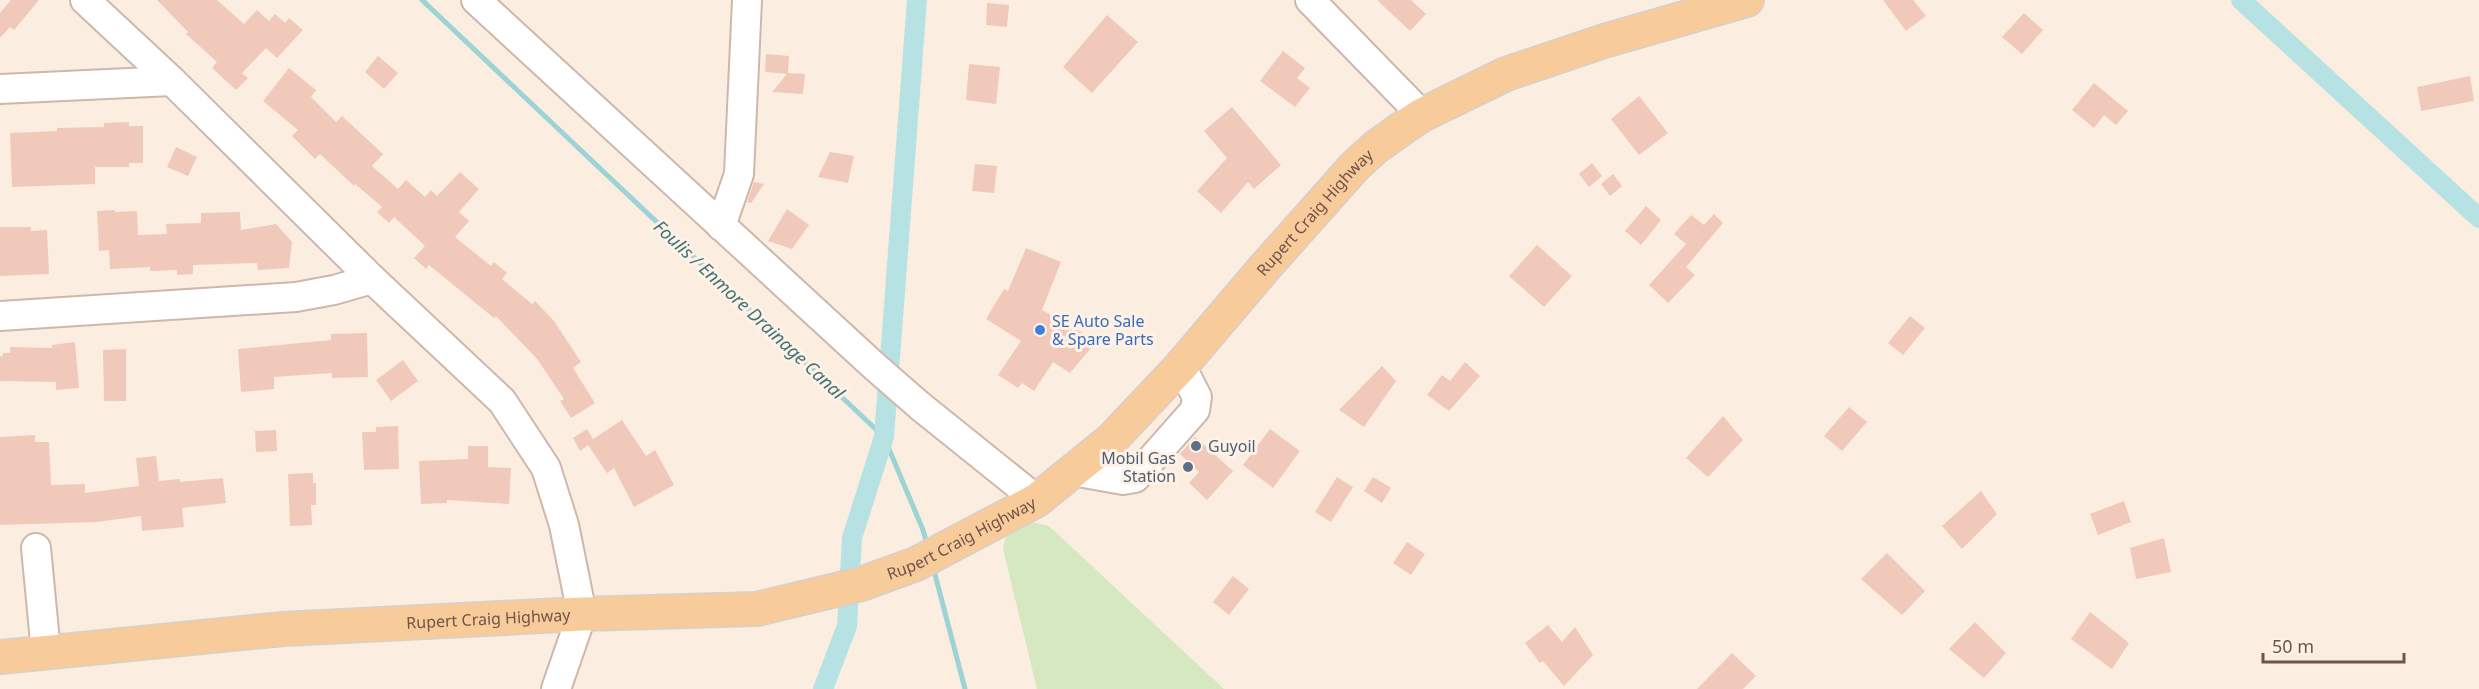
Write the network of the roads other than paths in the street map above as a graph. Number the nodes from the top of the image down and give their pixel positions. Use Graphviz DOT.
graph roads {
  1 [pos="85,0"];
  2 [pos="476,0"];
  3 [pos="747,0"];
  4 [pos="1310,0"];
  5 [pos="1747,0"];
  6 [pos="172,81"];
  7 [pos="0,89"];
  8 [pos="1422,115"];
  9 [pos="721,226"];
  10 [pos="372,279"];
  11 [pos="0,316"];
  12 [pos="1180,366"];
  13 [pos="1073,471"];
  14 [pos="1036,500"];
  15 [pos="36,548"];
  16 [pos="582,614"];
  17 [pos="46,652"];
  18 [pos="0,657"];
  19 [pos="556,689"];
  1 -- 6 [label="street"];
  2 -- 9 [label="street"];
  3 -- 9 [label="street"];
  4 -- 8 [label="street"];
  5 -- 8 [label="main road, Rupert Craig Highway"];
  6 -- 7 [label="street"];
  6 -- 10 [label="street"];
  8 -- 12 [label="main road, Rupert Craig Highway"];
  9 -- 14 [label="street"];
  10 -- 11 [label="street"];
  10 -- 16 [label="street"];
  12 -- 13 [label="main road, Rupert Craig Highway"];
  12 -- 13 [label="street"];
  13 -- 14 [label="main road, Rupert Craig Highway"];
  14 -- 16 [label="main road, Rupert Craig Highway"];
  15 -- 17 [label="street"];
  16 -- 17 [label="main road, Rupert Craig Highway"];
  16 -- 19 [label="street"];
  17 -- 18 [label="main road, Rupert Craig Highway"];
}
